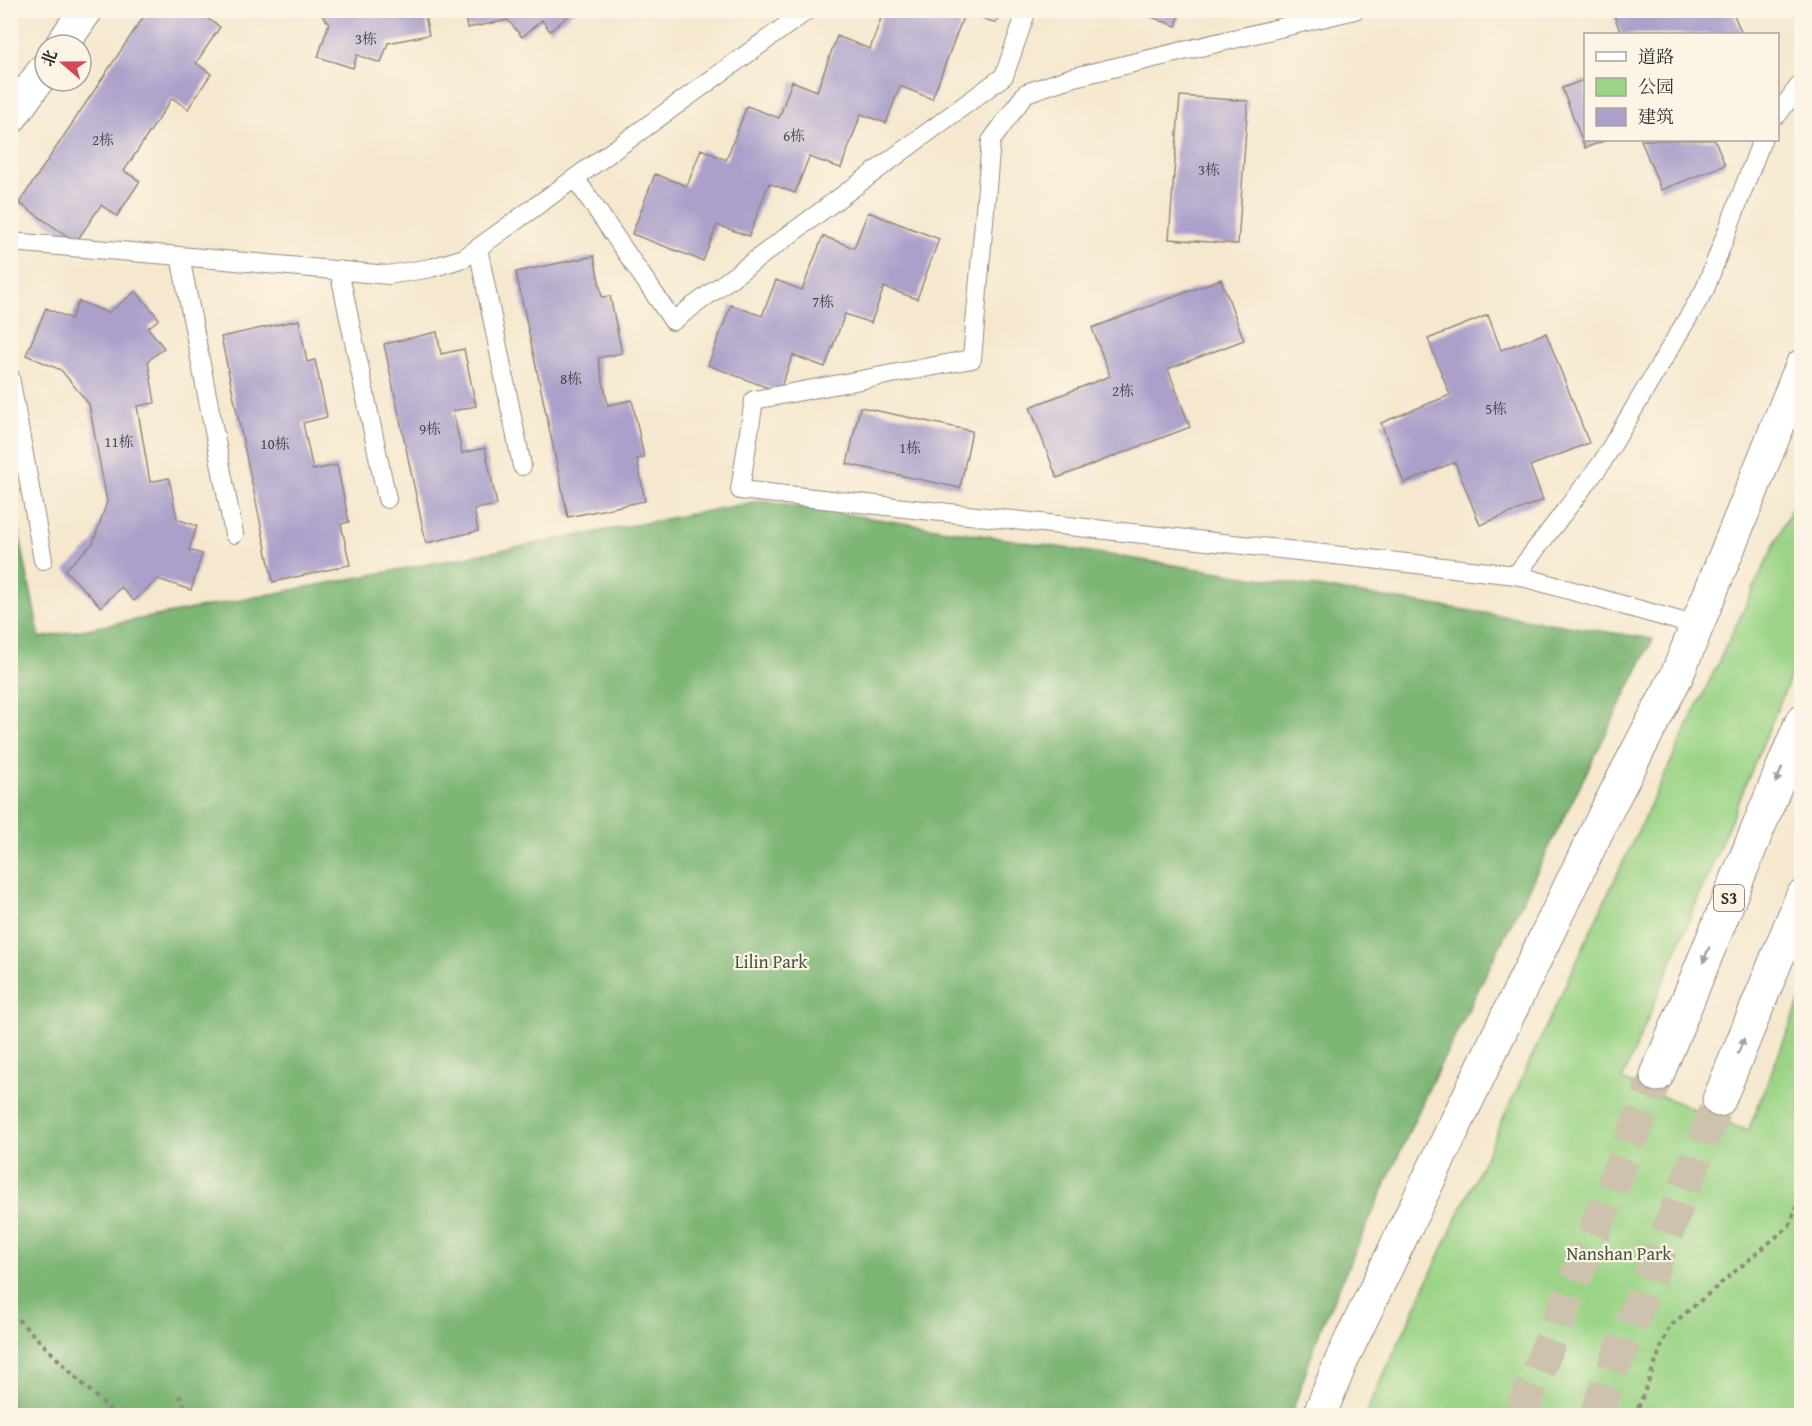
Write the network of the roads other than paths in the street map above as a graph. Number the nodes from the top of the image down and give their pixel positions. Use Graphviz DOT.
graph roads {
  1 [pos="86,10"];
  2 [pos="808,10"];
  3 [pos="1027,10"];
  4 [pos="1355,10"];
  5 [pos="70,33"];
  6 [pos="1802,82"];
  7 [pos="33,85"];
  8 [pos="1779,113"];
  9 [pos="10,117"];
  10 [pos="1762,141"];
  11 [pos="575,178"];
  12 [pos="10,242"];
  13 [pos="478,248"];
  14 [pos="180,256"];
  15 [pos="339,270"];
  16 [pos="1799,372"];
  17 [pos="10,377"];
  18 [pos="522,466"];
  19 [pos="387,499"];
  20 [pos="234,534"];
  21 [pos="43,560"];
  22 [pos="1516,575"];
  23 [pos="1696,626"];
  24 [pos="1802,721"];
  25 [pos="1802,897"];
  26 [pos="1657,1076"];
  27 [pos="1719,1100"];
  28 [pos="1319,1416"];
  1 -- 5 [label="main road"];
  2 -- 11 [label="lane"];
  3 -- 11 [label="lane"];
  4 -- 22 [label="lane"];
  6 -- 8 [label="lane"];
  7 -- 9 [label="main road"];
  10 -- 22 [label="lane"];
  11 -- 13 [label="lane"];
  12 -- 14 [label="lane"];
  13 -- 15 [label="lane"];
  13 -- 18 [label="lane"];
  14 -- 15 [label="lane"];
  14 -- 20 [label="lane"];
  15 -- 19 [label="lane"];
  16 -- 23 [label="main road"];
  17 -- 21 [label="lane"];
  22 -- 23 [label="lane"];
  23 -- 28 [label="main road"];
  24 -- 26 [label="main road, S3, one-way"];
  27 -- 25 [label="main road, one-way"];
}
